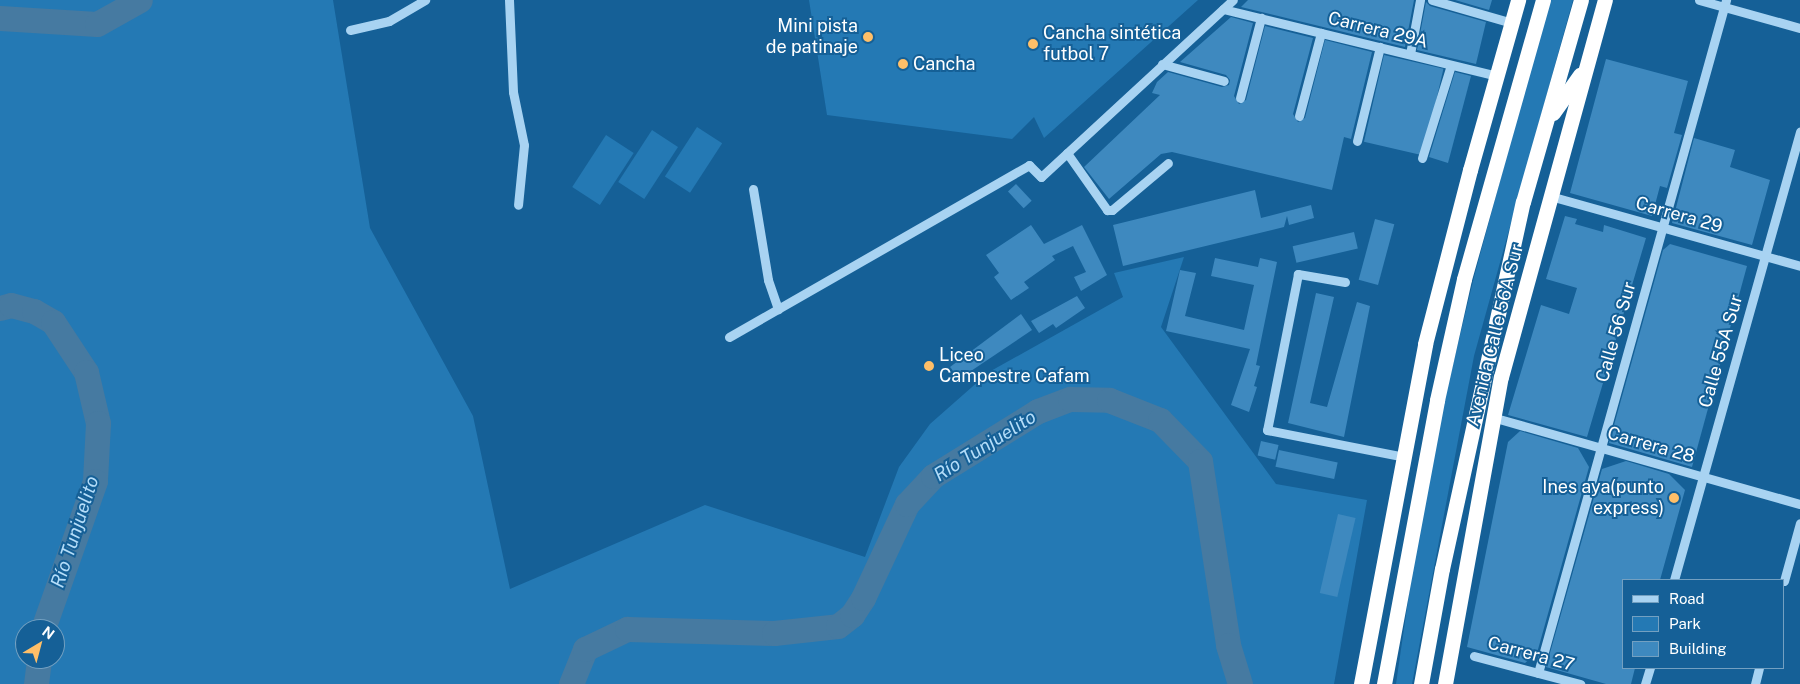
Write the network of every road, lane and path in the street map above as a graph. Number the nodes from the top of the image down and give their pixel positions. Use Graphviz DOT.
graph roads {
  1 [pos="425,0"];
  2 [pos="509,0"];
  3 [pos="1233,0"];
  4 [pos="1420,0"];
  5 [pos="1432,0"];
  6 [pos="1518,0"];
  7 [pos="1542,0"];
  8 [pos="1580,0"];
  9 [pos="1605,0"];
  10 [pos="1699,0"];
  11 [pos="1725,4"];
  12 [pos="1223,9"];
  13 [pos="1261,18"];
  14 [pos="1512,23"];
  15 [pos="1800,28"];
  16 [pos="350,30"];
  17 [pos="1321,32"];
  18 [pos="1380,47"];
  19 [pos="1410,54"];
  20 [pos="1162,64"];
  21 [pos="1451,65"];
  22 [pos="1586,67"];
  23 [pos="1497,76"];
  24 [pos="1224,80"];
  25 [pos="1240,98"];
  26 [pos="1514,100"];
  27 [pos="1299,116"];
  28 [pos="1546,122"];
  29 [pos="1800,131"];
  30 [pos="1479,141"];
  31 [pos="1357,142"];
  32 [pos="1067,153"];
  33 [pos="1422,158"];
  34 [pos="1168,163"];
  35 [pos="753,190"];
  36 [pos="1550,196"];
  37 [pos="518,205"];
  38 [pos="1662,227"];
  39 [pos="1765,256"];
  40 [pos="1800,266"];
  41 [pos="1346,282"];
  42 [pos="778,308"];
  43 [pos="729,336"];
  44 [pos="1492,417"];
  45 [pos="1600,447"];
  46 [pos="1404,457"];
  47 [pos="1703,476"];
  48 [pos="1800,504"];
  49 [pos="1800,523"];
  50 [pos="1409,550"];
  51 [pos="1442,569"];
  52 [pos="1674,579"];
  53 [pos="1785,579"];
  54 [pos="1456,626"];
  55 [pos="1474,656"];
  56 [pos="1650,669"];
  57 [pos="1759,669"];
  58 [pos="1538,673"];
  59 [pos="1361,684"];
  60 [pos="1384,684"];
  61 [pos="1421,684"];
  62 [pos="1445,684"];
  63 [pos="1580,684"];
  64 [pos="1646,684"];
  65 [pos="1755,684"];
  1 -- 16 [label="street"];
  2 -- 37 [label="street"];
  3 -- 12 [label="street"];
  4 -- 19 [label="street"];
  5 -- 14 [label="street"];
  6 -- 14 [label="highway"];
  7 -- 26 [label="highway"];
  8 -- 28 [label="highway, Avenida Calle 56A Sur"];
  9 -- 22 [label="highway, Avenida Calle 56A Sur"];
  10 -- 11 [label="street"];
  11 -- 15 [label="street"];
  11 -- 38 [label="street, Calle 56 Sur"];
  12 -- 13 [label="street, Carrera 29A"];
  12 -- 20 [label="street"];
  13 -- 17 [label="street, Carrera 29A"];
  13 -- 25 [label="street"];
  14 -- 23 [label="highway"];
  17 -- 18 [label="street, Carrera 29A"];
  17 -- 27 [label="street"];
  18 -- 19 [label="street, Carrera 29A"];
  18 -- 31 [label="street"];
  19 -- 21 [label="street, Carrera 29A"];
  20 -- 24 [label="street"];
  20 -- 32 [label="street"];
  21 -- 23 [label="street, Carrera 29A"];
  21 -- 33 [label="street"];
  22 -- 28 [label="highway"];
  22 -- 36 [label="highway, Avenida Calle 56A Sur"];
  23 -- 30 [label="highway"];
  26 -- 30 [label="highway"];
  26 -- 50 [label="highway"];
  28 -- 51 [label="highway, Avenida Calle 56A Sur"];
  29 -- 39 [label="street, Calle 55A Sur"];
  30 -- 46 [label="highway"];
  32 -- 34 [label="street"];
  32 -- 42 [label="street"];
  35 -- 42 [label="street"];
  36 -- 38 [label="street, Carrera 29"];
  36 -- 44 [label="highway, Avenida Calle 56A Sur"];
  38 -- 39 [label="street, Carrera 29"];
  38 -- 45 [label="street, Calle 56 Sur"];
  39 -- 40 [label="street, Carrera 29"];
  39 -- 47 [label="street, Calle 55A Sur"];
  41 -- 46 [label="street"];
  42 -- 43 [label="street"];
  44 -- 45 [label="street, Carrera 28"];
  44 -- 54 [label="highway, Avenida Calle 56A Sur"];
  45 -- 47 [label="street, Carrera 28"];
  45 -- 58 [label="street, Calle 56 Sur"];
  46 -- 50 [label="highway"];
  46 -- 59 [label="highway"];
  47 -- 48 [label="street, Carrera 28"];
  47 -- 52 [label="street, Calle 55A Sur"];
  49 -- 53 [label="street"];
  50 -- 60 [label="highway"];
  51 -- 54 [label="highway"];
  51 -- 61 [label="highway, Avenida Calle 56A Sur"];
  54 -- 62 [label="highway, Avenida Calle 56A Sur"];
  55 -- 58 [label="street, Carrera 27"];
  56 -- 64 [label="street"];
  57 -- 65 [label="street"];
  58 -- 63 [label="street, Carrera 27"];
}
